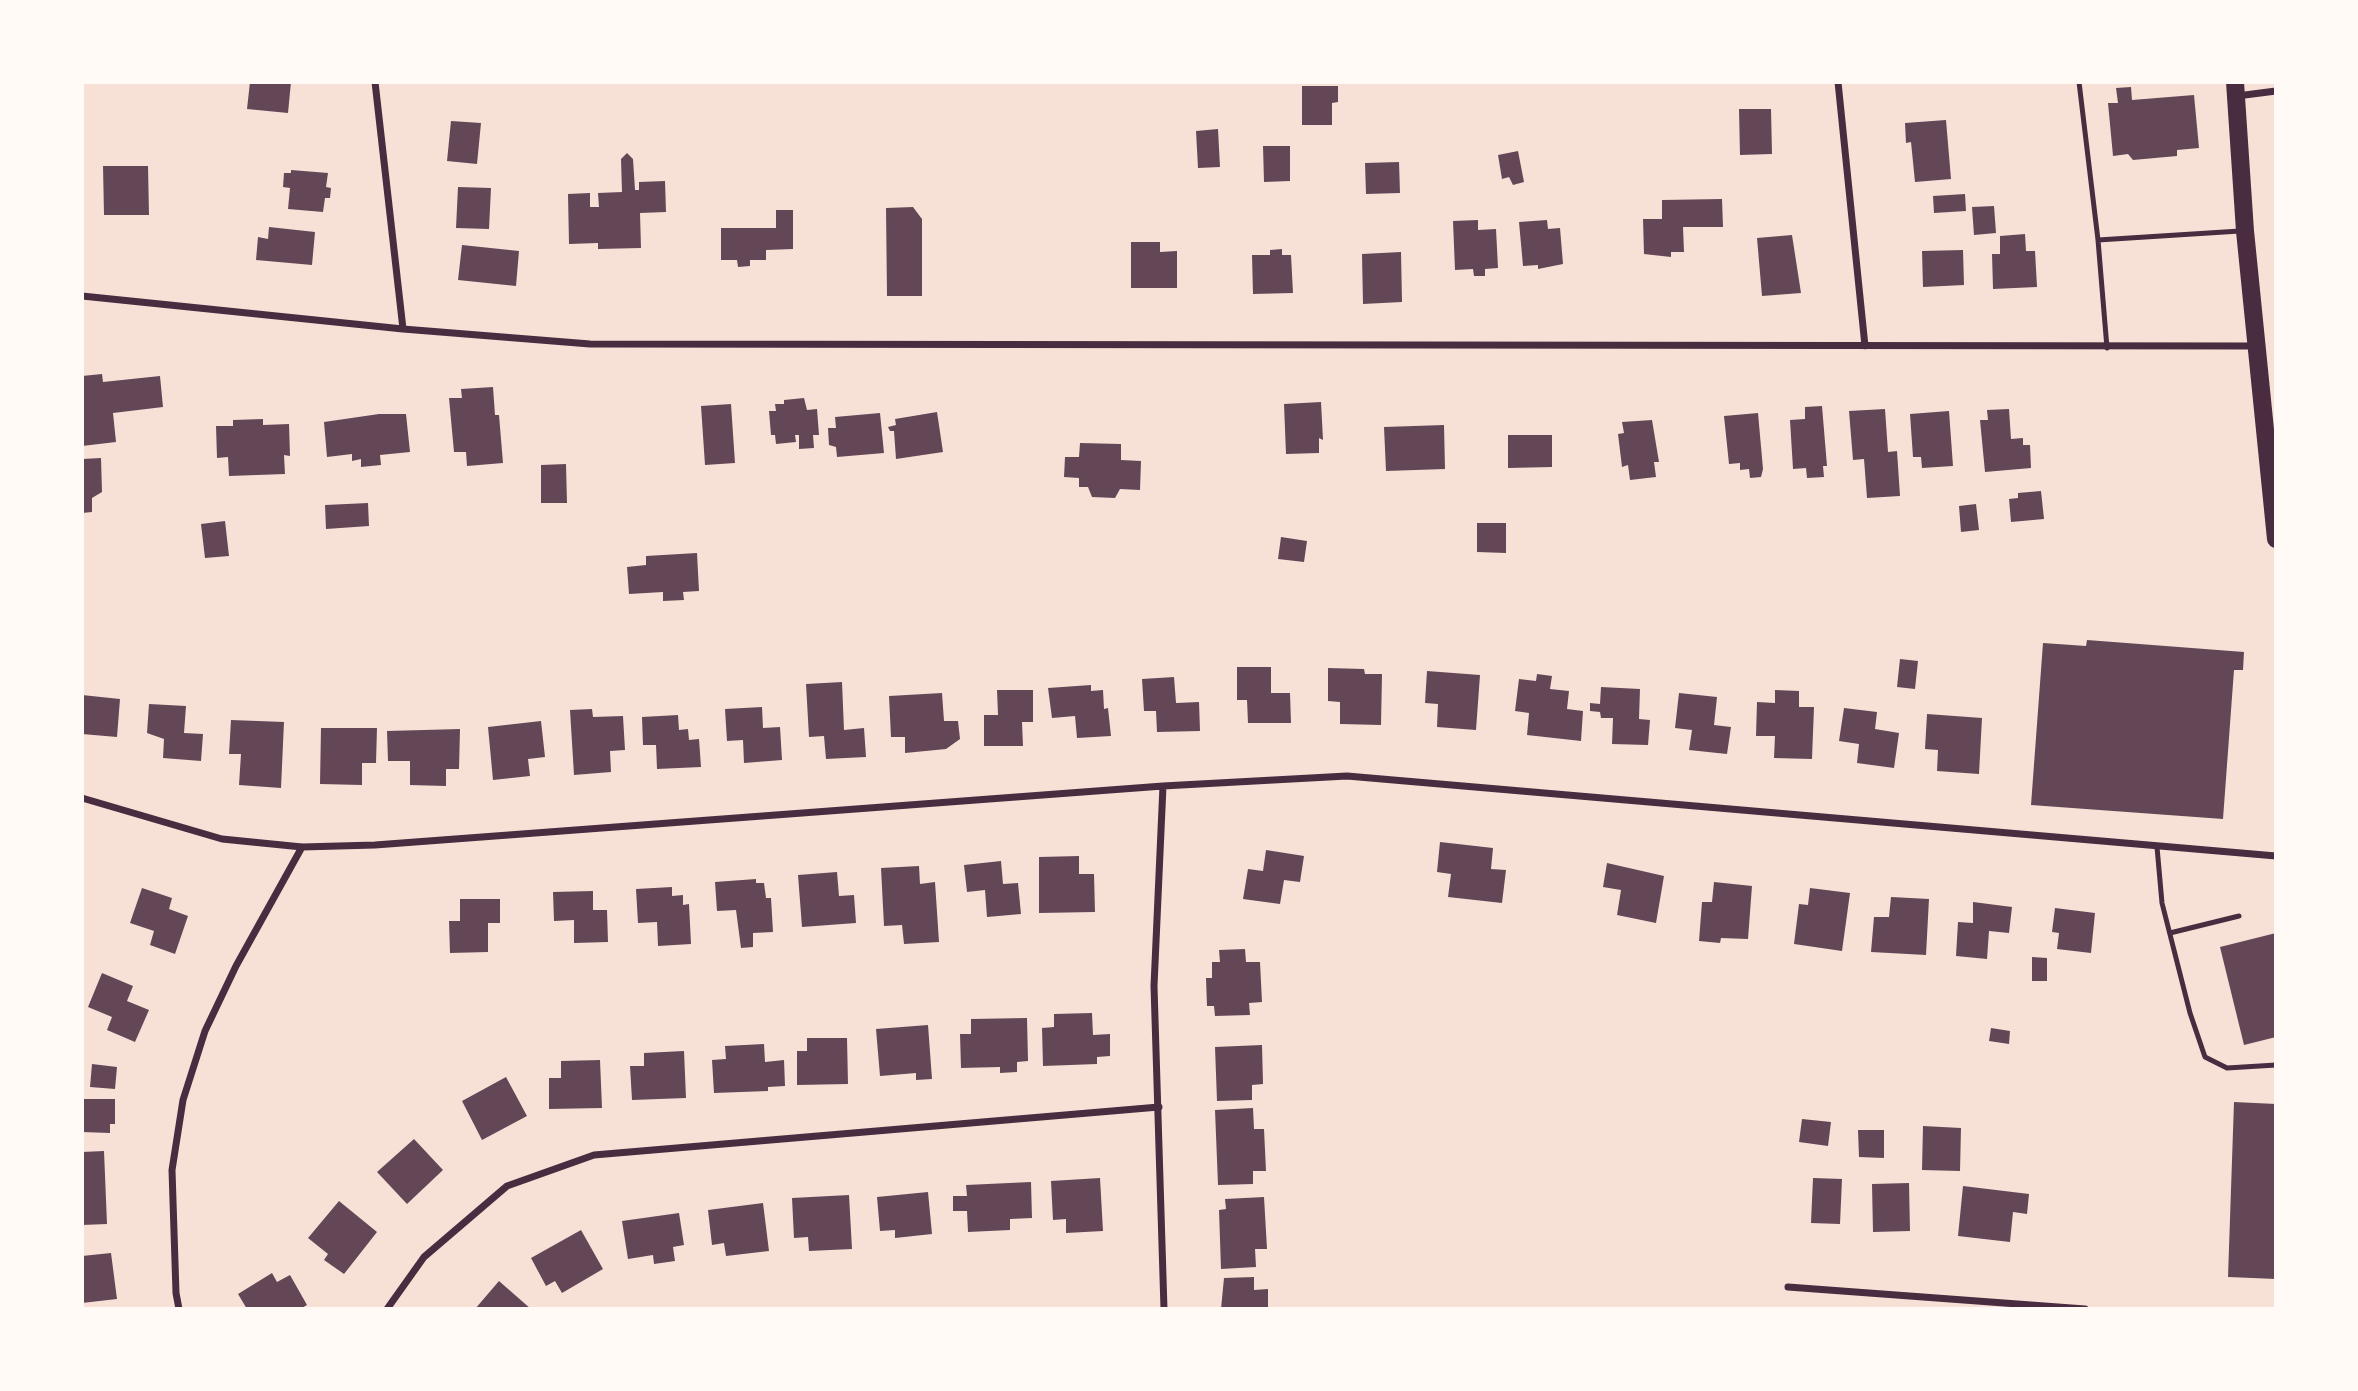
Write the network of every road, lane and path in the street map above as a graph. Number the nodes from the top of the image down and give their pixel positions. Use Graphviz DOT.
graph roads {
  1 [pos="375,82"];
  2 [pos="1838,82"];
  3 [pos="2079,82"];
  4 [pos="2235,89"];
  5 [pos="2276,91"];
  6 [pos="2245,231"];
  7 [pos="2098,240"];
  8 [pos="82,296"];
  9 [pos="403,329"];
  10 [pos="1865,346"];
  11 [pos="2256,346"];
  12 [pos="2107,348"];
  13 [pos="2270,414"];
  14 [pos="2276,539"];
  15 [pos="1163,786"];
  16 [pos="82,797"];
  17 [pos="2157,846"];
  18 [pos="302,848"];
  19 [pos="2276,856"];
  20 [pos="2239,916"];
  21 [pos="2170,933"];
  22 [pos="2276,1065"];
  23 [pos="1159,1108"];
  24 [pos="1788,1287"];
  25 [pos="179,1309"];
  26 [pos="387,1309"];
  27 [pos="1164,1309"];
  28 [pos="2085,1309"];
  1 -- 9 [label="street"];
  2 -- 10 [label="street"];
  3 -- 7 [label="lane"];
  4 -- 5 [label="street"];
  4 -- 6 [label="main road"];
  6 -- 7 [label="lane"];
  6 -- 11 [label="main road"];
  7 -- 12 [label="lane"];
  8 -- 9 [label="street"];
  9 -- 10 [label="street"];
  10 -- 12 [label="street"];
  11 -- 12 [label="street"];
  11 -- 13 [label="main road"];
  13 -- 14 [label="main road"];
  15 -- 17 [label="street"];
  15 -- 18 [label="street"];
  15 -- 23 [label="street"];
  16 -- 18 [label="street"];
  17 -- 19 [label="street"];
  17 -- 21 [label="lane"];
  18 -- 25 [label="street"];
  20 -- 21 [label="lane"];
  21 -- 22 [label="lane"];
  23 -- 26 [label="street"];
  23 -- 27 [label="street"];
  24 -- 28 [label="street"];
}
